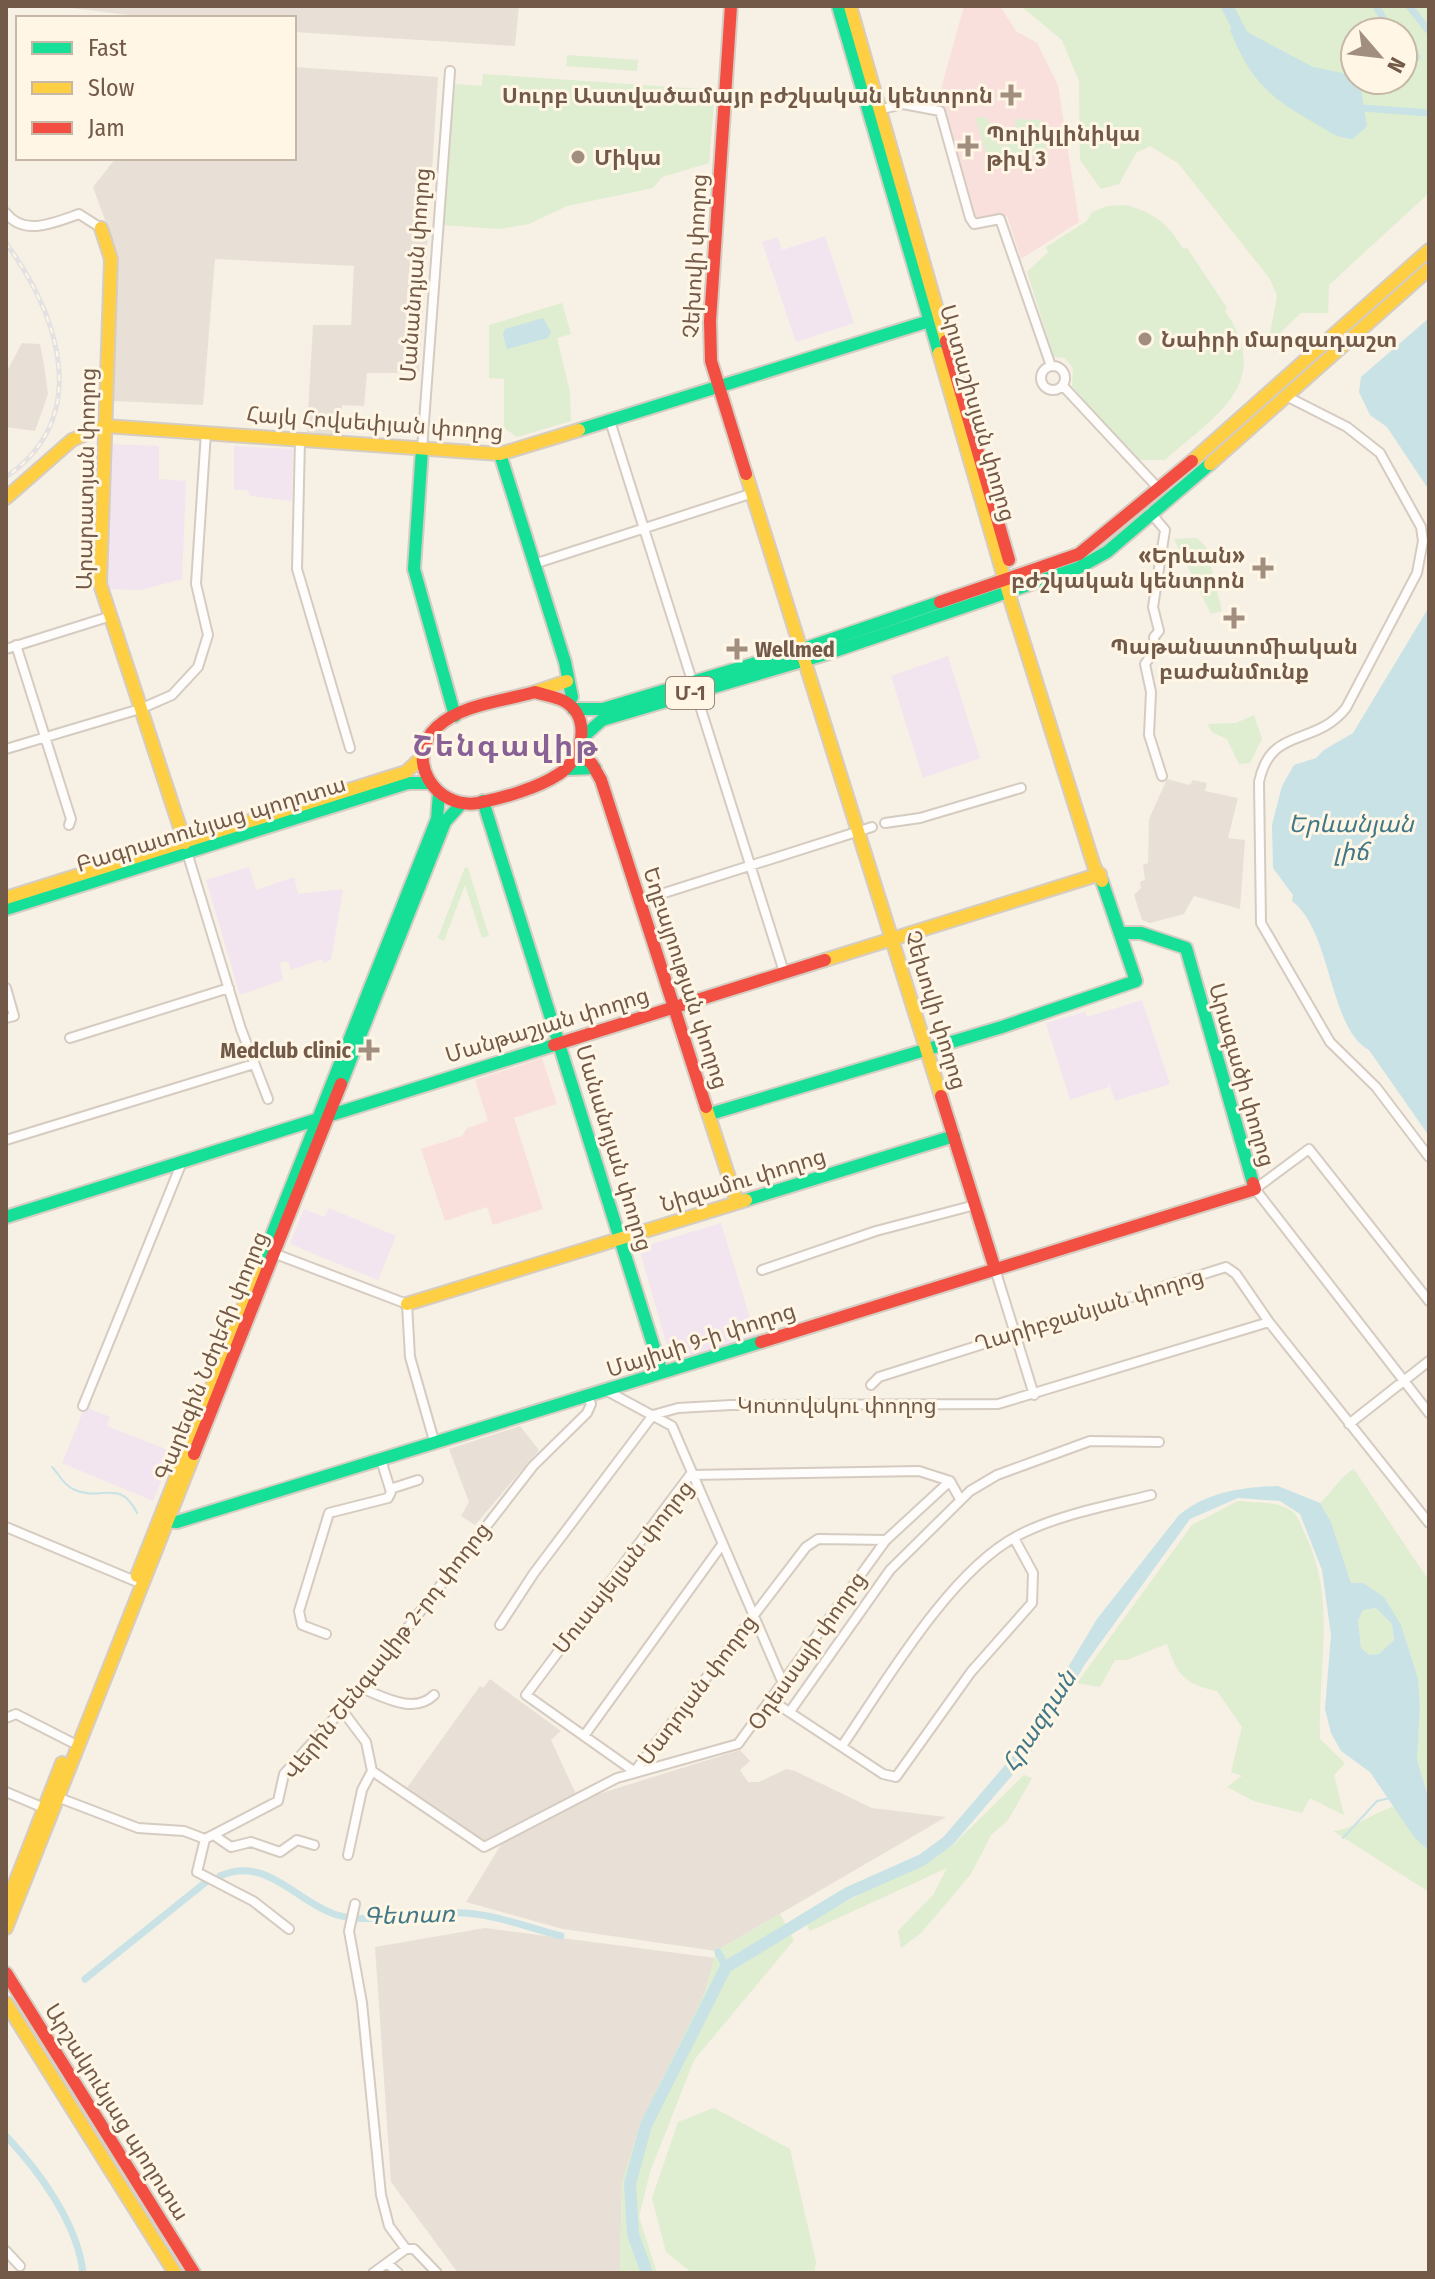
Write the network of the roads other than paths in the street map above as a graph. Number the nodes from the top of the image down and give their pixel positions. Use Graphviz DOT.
graph roads {
  1 [pos="732,6"];
  2 [pos="838,6"];
  3 [pos="850,6"];
  4 [pos="450,71"];
  5 [pos="875,110"];
  6 [pos="6,213"];
  7 [pos="101,228"];
  8 [pos="1429,250"];
  9 [pos="1429,269"];
  10 [pos="934,320"];
  11 [pos="1304,362"];
  12 [pos="1051,366"];
  13 [pos="1313,372"];
  14 [pos="1063,386"];
  15 [pos="720,387"];
  16 [pos="1286,396"];
  17 [pos="610,421"];
  18 [pos="105,426"];
  19 [pos="206,432"];
  20 [pos="300,440"];
  21 [pos="422,449"];
  22 [pos="500,454"];
  23 [pos="1159,489"];
  24 [pos="752,493"];
  25 [pos="6,498"];
  26 [pos="1143,504"];
  27 [pos="1152,515"];
  28 [pos="643,529"];
  29 [pos="534,564"];
  30 [pos="1011,586"];
  31 [pos="108,617"];
  32 [pos="16,645"];
  33 [pos="6,649"];
  34 [pos="800,649"];
  35 [pos="567,681"];
  36 [pos="693,686"];
  37 [pos="535,692"];
  38 [pos="571,707"];
  39 [pos="140,709"];
  40 [pos="455,716"];
  41 [pos="46,736"];
  42 [pos="582,738"];
  43 [pos="350,748"];
  44 [pos="6,749"];
  45 [pos="579,752"];
  46 [pos="421,758"];
  47 [pos="595,768"];
  48 [pos="568,769"];
  49 [pos="1162,776"];
  50 [pos="429,783"];
  51 [pos="1021,788"];
  52 [pos="439,793"];
  53 [pos="483,801"];
  54 [pos="461,804"];
  55 [pos="885,823"];
  56 [pos="69,825"];
  57 [pos="872,827"];
  58 [pos="858,831"];
  59 [pos="186,848"];
  60 [pos="750,865"];
  61 [pos="1100,874"];
  62 [pos="6,898"];
  63 [pos="639,901"];
  64 [pos="6,909"];
  65 [pos="1120,933"];
  66 [pos="893,939"];
  67 [pos="784,972"];
  68 [pos="6,988"];
  69 [pos="229,988"];
  70 [pos="673,1006"];
  71 [pos="10,1017"];
  72 [pos="70,1038"];
  73 [pos="560,1043"];
  74 [pos="927,1050"];
  75 [pos="254,1064"];
  76 [pos="268,1099"];
  77 [pos="710,1114"];
  78 [pos="323,1115"];
  79 [pos="954,1136"];
  80 [pos="6,1140"];
  81 [pos="1429,1157"];
  82 [pos="182,1161"];
  83 [pos="1255,1189"];
  84 [pos="737,1202"];
  85 [pos="975,1205"];
  86 [pos="6,1217"];
  87 [pos="621,1239"];
  88 [pos="273,1253"];
  89 [pos="995,1269"];
  90 [pos="762,1270"];
  91 [pos="1429,1301"];
  92 [pos="407,1304"];
  93 [pos="1269,1322"];
  94 [pos="1015,1333"];
  95 [pos="1429,1361"];
  96 [pos="661,1370"];
  97 [pos="1404,1381"];
  98 [pos="871,1385"];
  99 [pos="607,1391"];
  100 [pos="1034,1395"];
  101 [pos="588,1397"];
  102 [pos="83,1406"];
  103 [pos="1429,1413"];
  104 [pos="653,1415"];
  105 [pos="1349,1424"];
  106 [pos="1159,1442"];
  107 [pos="435,1444"];
  108 [pos="381,1460"];
  109 [pos="690,1475"];
  110 [pos="418,1480"];
  111 [pos="950,1481"];
  112 [pos="390,1489"];
  113 [pos="1151,1495"];
  114 [pos="960,1499"];
  115 [pos="162,1522"];
  116 [pos="1429,1523"];
  117 [pos="6,1527"];
  118 [pos="1014,1535"];
  119 [pos="886,1540"];
  120 [pos="721,1546"];
  121 [pos="135,1581"];
  122 [pos="753,1617"];
  123 [pos="500,1625"];
  124 [pos="326,1634"];
  125 [pos="782,1681"];
  126 [pos="361,1688"];
  127 [pos="434,1695"];
  128 [pos="771,1700"];
  129 [pos="342,1710"];
  130 [pos="791,1710"];
  131 [pos="6,1718"];
  132 [pos="584,1736"];
  133 [pos="71,1742"];
  134 [pos="842,1746"];
  135 [pos="372,1771"];
  136 [pos="635,1772"];
  137 [pos="6,1792"];
  138 [pos="57,1797"];
  139 [pos="44,1808"];
  140 [pos="215,1836"];
  141 [pos="205,1839"];
  142 [pos="314,1845"];
  143 [pos="348,1855"];
  144 [pos="355,1904"];
  145 [pos="6,1906"];
  146 [pos="6,1928"];
  147 [pos="289,1929"];
  148 [pos="6,1973"];
  149 [pos="6,2003"];
  150 [pos="105,2130"];
  151 [pos="91,2138"];
  152 [pos="406,2249"];
  153 [pos="6,2251"];
  154 [pos="387,2263"];
  155 [pos="20,2266"];
  156 [pos="175,2273"];
  157 [pos="194,2273"];
  158 [pos="373,2273"];
  159 [pos="398,2273"];
  160 [pos="437,2273"];
  1 -- 15 [label="street, Չեխովի փողոց"];
  2 -- 5 [label="street, Արտաշիսյան փողոց"];
  3 -- 5 [label="street, Արտաշիսյան փողոց"];
  4 -- 21 [label="street, Մանանդյան փողոց"];
  5 -- 10 [label="street, Արտաշիսյան փողոց"];
  5 -- 12 [label="street"];
  6 -- 7 [label="street, Արարատյան փողոց"];
  7 -- 18 [label="street, Արարատյան փողոց"];
  8 -- 11 [label="street, Մ-1"];
  9 -- 13 [label="street, Մ-1"];
  10 -- 15 [label="street, Հայկ Հովսեփյան փողոց"];
  10 -- 30 [label="street, Արտաշիսյան փողոց"];
  11 -- 13 [label="street"];
  11 -- 23 [label="street, Մ-1"];
  12 -- 14 [label="street"];
  12 -- 14 [label="street"];
  13 -- 16 [label="street, Մ-1"];
  14 -- 23 [label="street"];
  15 -- 17 [label="street, Հայկ Հովսեփյան փողոց"];
  15 -- 24 [label="street, Չեխովի փողոց"];
  16 -- 27 [label="street, Մ-1"];
  16 -- 81 [label="street"];
  17 -- 22 [label="street, Հայկ Հովսեփյան փողոց"];
  17 -- 28 [label="street"];
  18 -- 19 [label="street, Հայկ Հովսեփյան փողոց"];
  18 -- 25 [label="street, Հայկ Հովսեփյան փողոց"];
  18 -- 31 [label="street, Արարատյան փողոց"];
  19 -- 20 [label="street, Հայկ Հովսեփյան փողոց"];
  19 -- 39 [label="street"];
  20 -- 21 [label="street, Հայկ Հովսեփյան փողոց"];
  20 -- 43 [label="street"];
  21 -- 22 [label="street, Հայկ Հովսեփյան փողոց"];
  21 -- 40 [label="street, Մանանդյան փողոց"];
  22 -- 29 [label="street"];
  23 -- 26 [label="street, Մ-1"];
  24 -- 28 [label="street"];
  24 -- 34 [label="street, Չեխովի փողոց"];
  26 -- 27 [label="street"];
  26 -- 30 [label="street, Մ-1"];
  27 -- 30 [label="street, Մ-1"];
  27 -- 49 [label="street"];
  28 -- 29 [label="street"];
  28 -- 36 [label="street"];
  29 -- 35 [label="street"];
  30 -- 34 [label="street, Մ-1"];
  30 -- 61 [label="street, Արտաշիսյան փողոց"];
  31 -- 32 [label="street"];
  31 -- 39 [label="street, Արարատյան փողոց"];
  32 -- 33 [label="street"];
  32 -- 41 [label="street"];
  34 -- 36 [label="street, Մ-1"];
  34 -- 58 [label="street, Չեխովի փողոց"];
  35 -- 37 [label="street"];
  35 -- 38 [label="street"];
  36 -- 38 [label="street, Մ-1"];
  36 -- 42 [label="street, Մ-1"];
  36 -- 60 [label="street"];
  37 -- 38 [label="street"];
  37 -- 40 [label="street"];
  38 -- 42 [label="street"];
  39 -- 41 [label="street"];
  39 -- 59 [label="street, Արարատյան փողոց"];
  40 -- 46 [label="street"];
  41 -- 44 [label="street"];
  41 -- 56 [label="street"];
  42 -- 45 [label="street"];
  45 -- 47 [label="street, Եղբայրության փողոց"];
  45 -- 48 [label="street"];
  46 -- 50 [label="street"];
  46 -- 59 [label="street, Բագրատունյաց պողոտա"];
  47 -- 48 [label="street"];
  47 -- 63 [label="street, Եղբայրության փողոց"];
  48 -- 53 [label="street"];
  50 -- 52 [label="street"];
  50 -- 59 [label="street, Բագրատունյաց պողոտա"];
  51 -- 55 [label="street"];
  52 -- 54 [label="street"];
  52 -- 78 [label="street, Գարեգին Նժդեհի փողոց"];
  53 -- 54 [label="street"];
  53 -- 73 [label="street, Մանանդյան փողոց"];
  54 -- 78 [label="street, Գարեգին Նժդեհի փողոց"];
  57 -- 58 [label="street"];
  58 -- 60 [label="street"];
  58 -- 66 [label="street, Չեխովի փողոց"];
  59 -- 62 [label="street, Բագրատունյաց պողոտա"];
  59 -- 64 [label="street, Բագրատունյաց պողոտա"];
  59 -- 69 [label="street, Արարատյան փողոց"];
  60 -- 63 [label="street"];
  60 -- 67 [label="street"];
  61 -- 65 [label="street, Արտաշիսյան փողոց"];
  61 -- 66 [label="street, Մանթաշյան փողոց"];
  63 -- 70 [label="street, Եղբայրության փողոց"];
  65 -- 74 [label="street, Արտաշիսյան փողոց"];
  65 -- 83 [label="street, Արագածի փողոց"];
  66 -- 67 [label="street, Մանթաշյան փողոց"];
  66 -- 74 [label="street, Չեխովի փողոց"];
  67 -- 70 [label="street, Մանթաշյան փողոց"];
  68 -- 71 [label="street"];
  69 -- 72 [label="street"];
  69 -- 75 [label="street, Արարատյան փողոց"];
  70 -- 73 [label="street, Մանթաշյան փողոց"];
  70 -- 77 [label="street, Եղբայրության փողոց"];
  73 -- 78 [label="street, Մանթաշյան փողոց"];
  73 -- 87 [label="street, Մանանդյան փողոց"];
  74 -- 77 [label="street"];
  74 -- 79 [label="street, Չեխովի փողոց"];
  75 -- 76 [label="street, Արարատյան փողոց"];
  75 -- 80 [label="street"];
  77 -- 84 [label="street, Եղբայրության փողոց"];
  78 -- 82 [label="street, Մանթաշյան փողոց"];
  78 -- 88 [label="street, Գարեգին Նժդեհի փողոց"];
  78 -- 115 [label="street, Գարեգին Նժդեհի փողոց"];
  79 -- 84 [label="street, Նիզամու փողոց"];
  79 -- 85 [label="street, Չեխովի փողոց"];
  82 -- 86 [label="street, Մանթաշյան փողոց"];
  82 -- 102 [label="street"];
  83 -- 89 [label="street, Մայիսի 9-ի փողոց"];
  83 -- 91 [label="street"];
  83 -- 97 [label="street, Արագածի փողոց"];
  84 -- 87 [label="street, Նիզամու փողոց"];
  85 -- 89 [label="street, Չեխովի փողոց"];
  85 -- 90 [label="street"];
  87 -- 92 [label="street, Նիզամու փողոց"];
  87 -- 96 [label="street, Մանանդյան փողոց"];
  88 -- 92 [label="street"];
  88 -- 115 [label="street, Գարեգին Նժդեհի փողոց"];
  89 -- 94 [label="street, Չեխովի փողոց"];
  89 -- 96 [label="street, Մայիսի 9-ի փողոց"];
  92 -- 107 [label="street"];
  93 -- 94 [label="street, Ղարիբջանյան փողոց"];
  93 -- 100 [label="street, Կոտովսկու փողոց"];
  93 -- 105 [label="street, Ղարիբջանյան փողոց"];
  94 -- 98 [label="street, Ղարիբջանյան փողոց"];
  94 -- 100 [label="street, Չեխովի փողոց"];
  95 -- 97 [label="street"];
  96 -- 99 [label="street, Մայիսի 9-ի փողոց"];
  97 -- 103 [label="street, Արագածի փողոց"];
  97 -- 105 [label="street"];
  99 -- 101 [label="street, Մայիսի 9-ի փողոց"];
  99 -- 104 [label="street"];
  100 -- 104 [label="street, Կոտովսկու փողոց"];
  101 -- 107 [label="street, Մայիսի 9-ի փողոց"];
  101 -- 126 [label="street, Վերին Շենգավիթ 2-րդ փողոց"];
  104 -- 109 [label="street"];
  104 -- 123 [label="street"];
  105 -- 116 [label="street, Ղարիբջանյան փողոց"];
  106 -- 114 [label="street, Օդեսսայի փողոց"];
  107 -- 108 [label="street, Մայիսի 9-ի փողոց"];
  108 -- 112 [label="street"];
  108 -- 115 [label="street, Մայիսի 9-ի փողոց"];
  109 -- 111 [label="street, Մուսայելյան փողոց"];
  109 -- 120 [label="street"];
  109 -- 132 [label="street, Մուսայելյան փողոց"];
  110 -- 112 [label="street"];
  111 -- 114 [label="street"];
  111 -- 119 [label="street, Օդեսսայի փողոց"];
  112 -- 124 [label="street"];
  113 -- 118 [label="street"];
  114 -- 130 [label="street, Օդեսսայի փողոց"];
  115 -- 121 [label="street, Գարեգին Նժդեհի փողոց"];
  115 -- 138 [label="street, Գարեգին Նժդեհի փողոց"];
  117 -- 121 [label="street"];
  118 -- 134 [label="street"];
  118 -- 134 [label="street"];
  119 -- 122 [label="street, Մադոյան փողոց"];
  119 -- 125 [label="street, Օդեսսայի փողոց"];
  120 -- 122 [label="street"];
  120 -- 132 [label="street"];
  121 -- 133 [label="street, Գարեգին Նժդեհի փողոց"];
  122 -- 125 [label="street"];
  122 -- 136 [label="street, Մադոյան փողոց"];
  125 -- 128 [label="street, Օդեսսայի փողոց"];
  126 -- 127 [label="street"];
  126 -- 129 [label="street, Վերին Շենգավիթ 2-րդ փողոց"];
  128 -- 130 [label="street"];
  128 -- 136 [label="street, Օդեսսայի փողոց"];
  129 -- 135 [label="street"];
  129 -- 140 [label="street, Վերին Շենգավիթ 2-րդ փողոց"];
  130 -- 134 [label="street"];
  131 -- 133 [label="street"];
  132 -- 136 [label="street"];
  133 -- 139 [label="street, Գարեգին Նժդեհի փողոց"];
  135 -- 136 [label="street, Մադոյան փողոց"];
  135 -- 143 [label="street"];
  137 -- 139 [label="street"];
  138 -- 141 [label="street"];
  138 -- 146 [label="street, Գարեգին Նժդեհի փողոց"];
  139 -- 145 [label="street, Գարեգին Նժդեհի փողոց"];
  140 -- 141 [label="street, Վերին Շենգավիթ 2-րդ փողոց"];
  140 -- 142 [label="street"];
  141 -- 147 [label="street"];
  144 -- 152 [label="street"];
  148 -- 150 [label="street, Արշակունյաց պողոտա"];
  149 -- 151 [label="street, Արշակունյաց պողոտա"];
  150 -- 151 [label="street"];
  150 -- 157 [label="street, Արշակունյաց պողոտա"];
  151 -- 156 [label="street, Արշակունյաց պողոտա"];
  152 -- 154 [label="street"];
  152 -- 160 [label="street"];
  153 -- 155 [label="street"];
  154 -- 158 [label="street"];
  154 -- 159 [label="street"];
}
